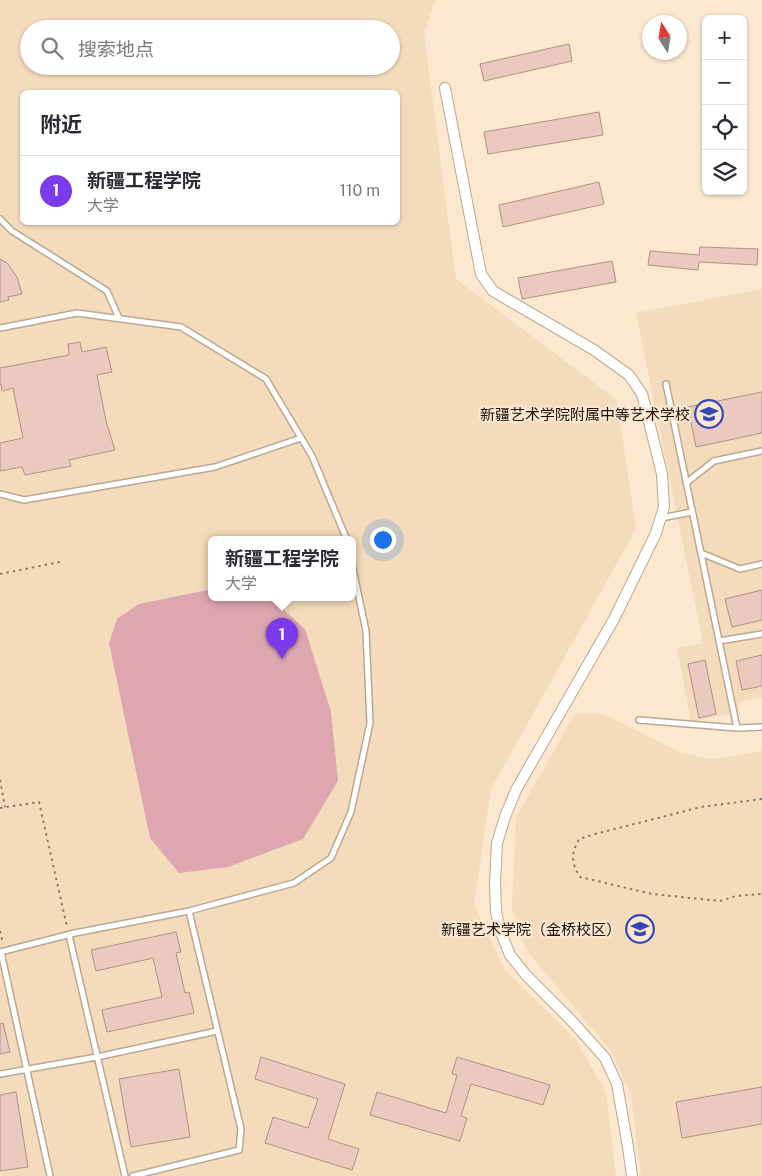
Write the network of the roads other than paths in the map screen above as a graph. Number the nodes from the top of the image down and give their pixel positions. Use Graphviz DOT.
graph roads {
  1 [pos="445,88"];
  2 [pos="0,220"];
  3 [pos="118,318"];
  4 [pos="0,328"];
  5 [pos="666,384"];
  6 [pos="301,438"];
  7 [pos="762,451"];
  8 [pos="686,483"];
  9 [pos="0,494"];
  10 [pos="692,512"];
  11 [pos="661,518"];
  12 [pos="345,536"];
  13 [pos="701,553"];
  14 [pos="762,564"];
  15 [pos="356,583"];
  16 [pos="762,634"];
  17 [pos="719,641"];
  18 [pos="639,720"];
  19 [pos="762,727"];
  20 [pos="737,728"];
  21 [pos="189,911"];
  22 [pos="69,935"];
  23 [pos="2,951"];
  24 [pos="218,1031"];
  25 [pos="97,1057"];
  26 [pos="26,1068"];
  27 [pos="0,1074"];
  28 [pos="50,1176"];
  29 [pos="125,1176"];
  30 [pos="134,1176"];
  31 [pos="632,1176"];
  1 -- 11 [label="street"];
  2 -- 3 [label="lane"];
  3 -- 4 [label="lane"];
  3 -- 6 [label="lane"];
  5 -- 8 [label="lane"];
  6 -- 9 [label="lane"];
  6 -- 12 [label="lane"];
  7 -- 8 [label="lane"];
  8 -- 10 [label="lane"];
  10 -- 11 [label="lane"];
  10 -- 13 [label="lane"];
  11 -- 31 [label="street"];
  13 -- 14 [label="lane"];
  13 -- 17 [label="lane"];
  15 -- 21 [label="lane"];
  16 -- 17 [label="lane"];
  17 -- 20 [label="lane"];
  18 -- 20 [label="lane"];
  19 -- 20 [label="lane"];
  21 -- 23 [label="lane"];
  21 -- 24 [label="lane"];
  22 -- 25 [label="lane"];
  23 -- 26 [label="lane"];
  24 -- 25 [label="lane"];
  24 -- 30 [label="lane"];
  25 -- 26 [label="lane"];
  25 -- 29 [label="lane"];
  26 -- 27 [label="lane"];
  26 -- 28 [label="lane"];
}
